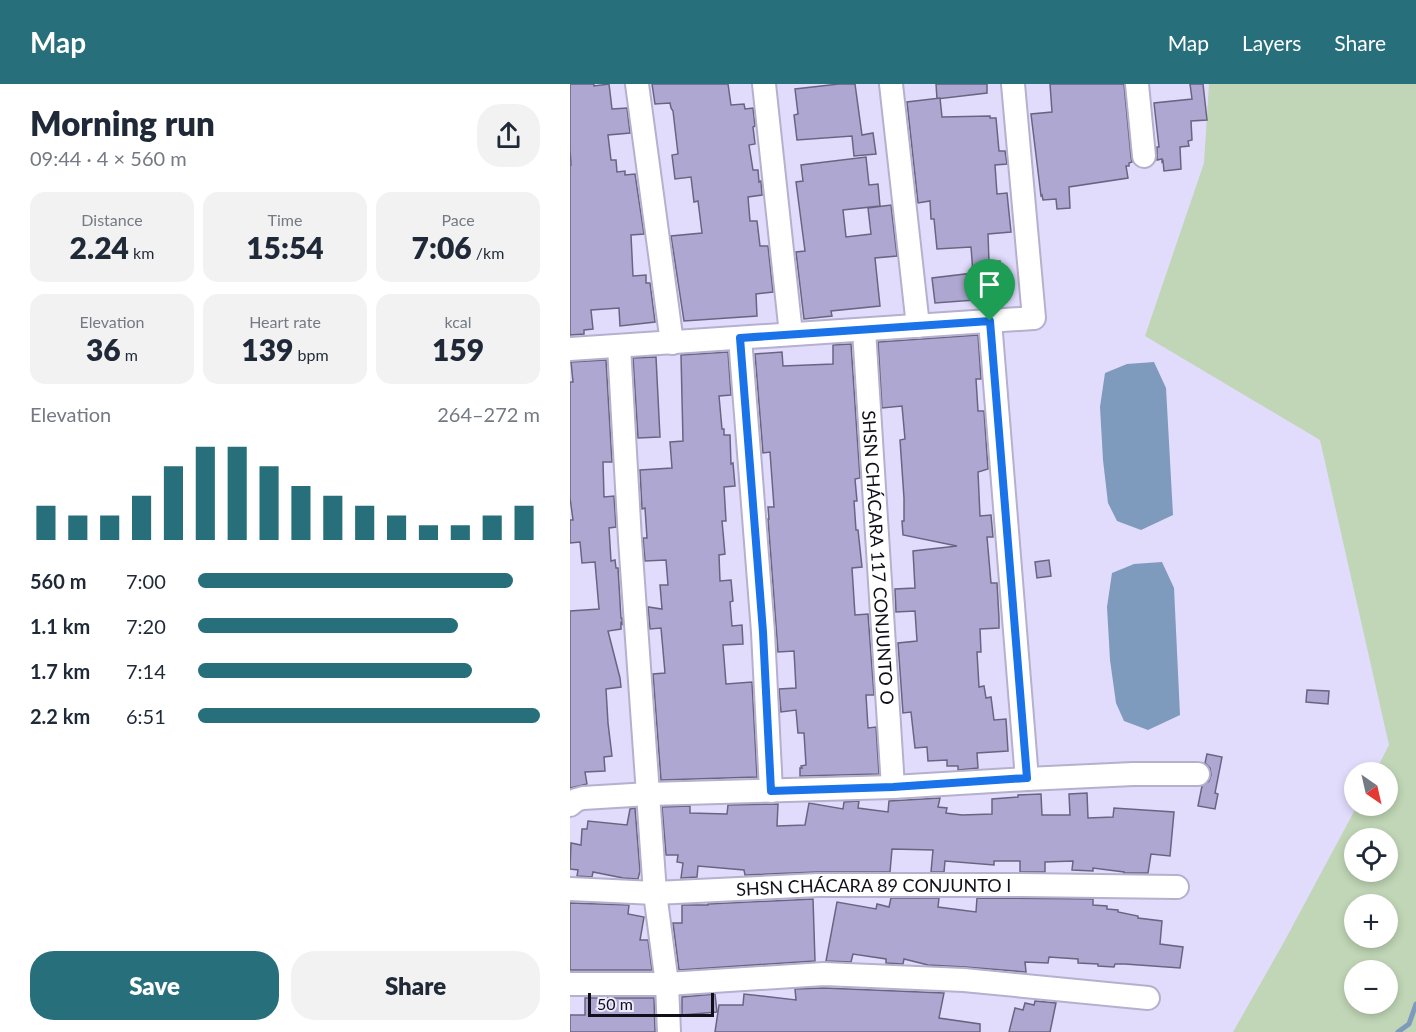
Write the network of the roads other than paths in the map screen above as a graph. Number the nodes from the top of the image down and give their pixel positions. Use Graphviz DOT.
graph roads {
  1 [pos="637,84"];
  2 [pos="764,84"];
  3 [pos="891,84"];
  4 [pos="1013,84"];
  5 [pos="1137,84"];
  6 [pos="1144,156"];
  7 [pos="990,321"];
  8 [pos="918,326"];
  9 [pos="864,330"];
  10 [pos="791,334"];
  11 [pos="740,338"];
  12 [pos="672,343"];
  13 [pos="619,346"];
  14 [pos="570,349"];
  15 [pos="1198,774"];
  16 [pos="1027,778"];
  17 [pos="893,787"];
  18 [pos="771,791"];
  19 [pos="649,794"];
  20 [pos="570,805"];
  21 [pos="1177,887"];
  22 [pos="570,889"];
  23 [pos="655,893"];
  24 [pos="570,984"];
  25 [pos="667,984"];
  26 [pos="1149,998"];
  27 [pos="669,1032"];
  1 -- 12 [label="street"];
  2 -- 10 [label="street"];
  3 -- 8 [label="street"];
  4 -- 7 [label="street"];
  5 -- 6 [label="street"];
  7 -- 8 [label="street"];
  7 -- 16 [label="street"];
  8 -- 9 [label="street"];
  9 -- 10 [label="street"];
  9 -- 17 [label="street, SHSN CHÁCARA 117 CONJUNTO O"];
  10 -- 11 [label="street"];
  11 -- 12 [label="street"];
  11 -- 18 [label="street"];
  12 -- 13 [label="street"];
  13 -- 14 [label="street"];
  13 -- 19 [label="street"];
  15 -- 16 [label="street"];
  16 -- 17 [label="street"];
  17 -- 18 [label="street"];
  18 -- 19 [label="street"];
  19 -- 20 [label="street"];
  19 -- 23 [label="street"];
  21 -- 23 [label="street, SHSN CHÁCARA 89 CONJUNTO I"];
  22 -- 23 [label="street, SHSN CHÁCARA 89 CONJUNTO I"];
  23 -- 25 [label="street"];
  24 -- 25 [label="street"];
  25 -- 26 [label="street"];
  25 -- 27 [label="street"];
}
